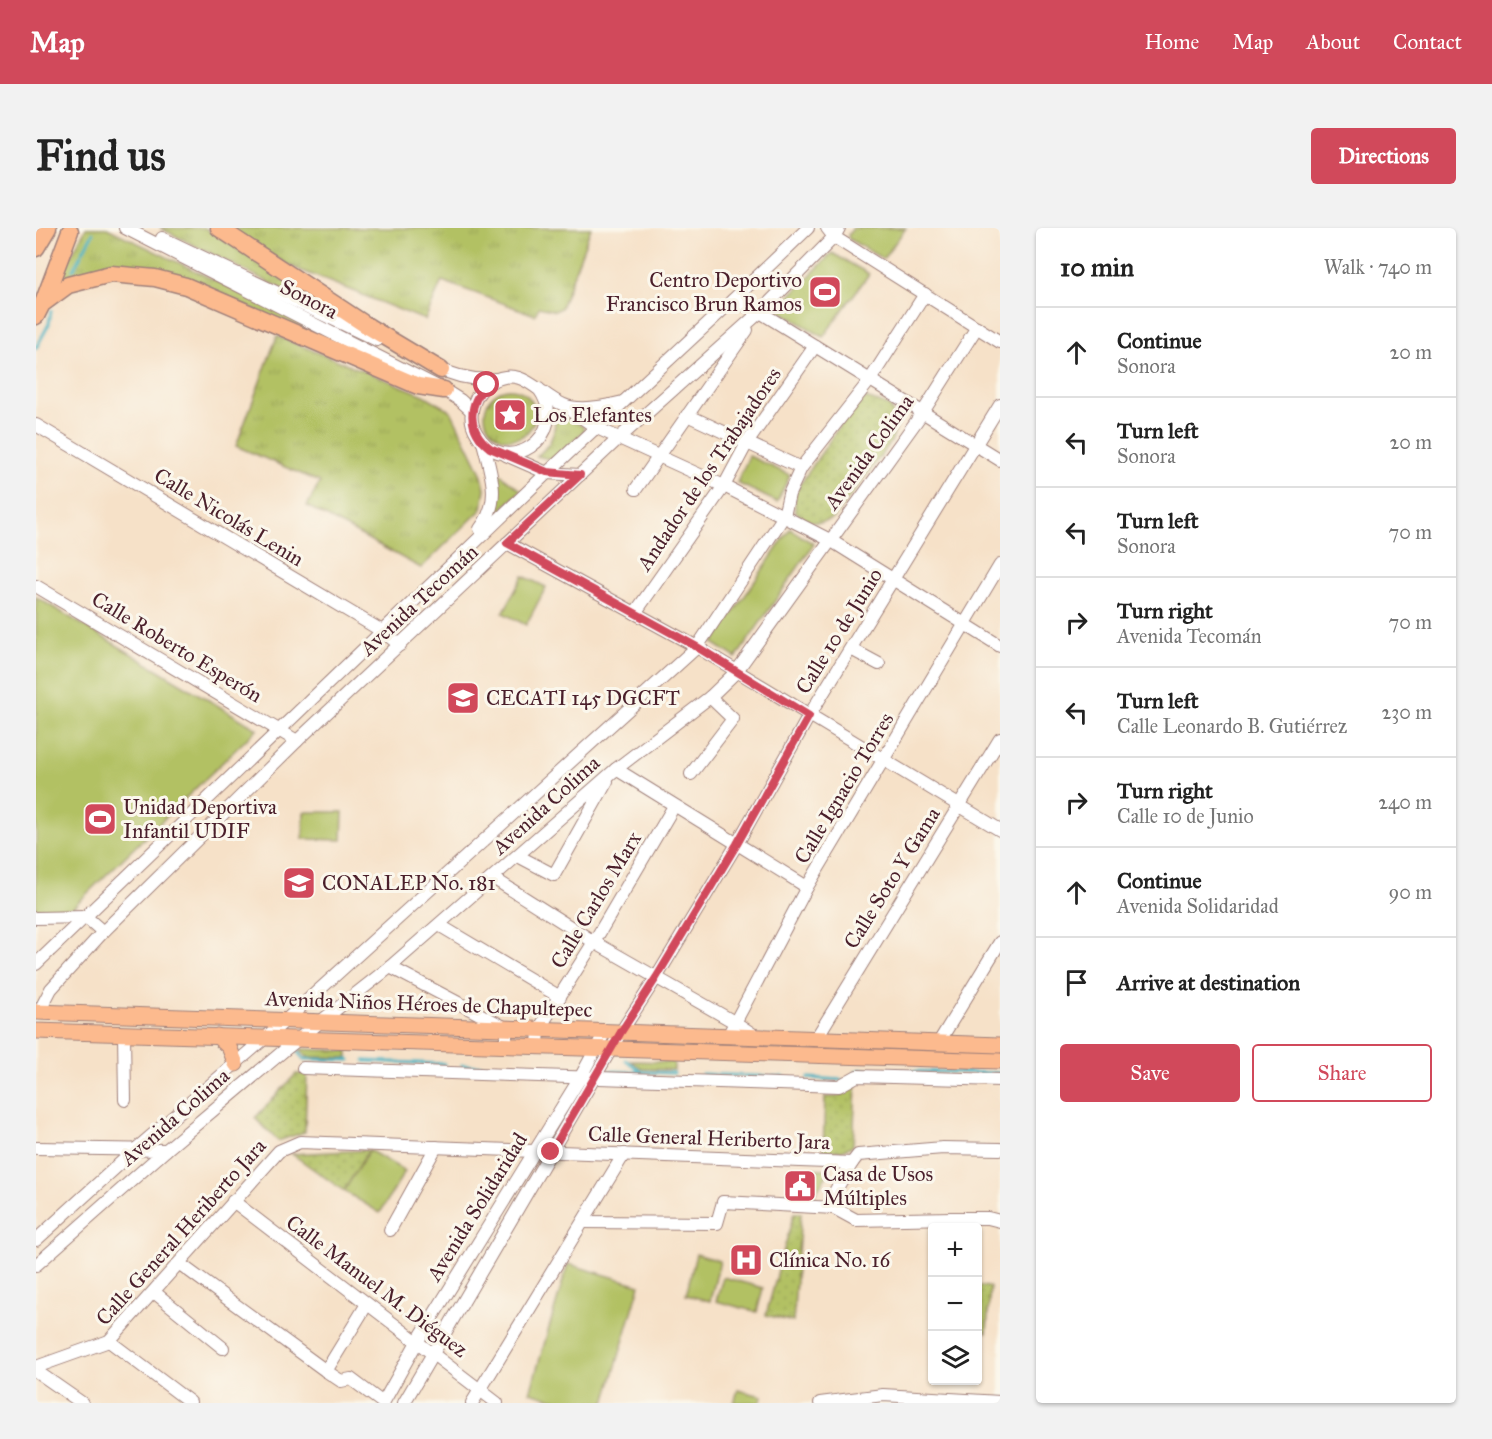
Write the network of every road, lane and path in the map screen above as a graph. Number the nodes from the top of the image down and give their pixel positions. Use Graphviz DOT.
graph roads {
  1 [pos="48,228"];
  2 [pos="125,228"];
  3 [pos="141,228"];
  4 [pos="219,228"];
  5 [pos="808,228"];
  6 [pos="70,229"];
  7 [pos="833,231"];
  8 [pos="36,248"];
  9 [pos="925,294"];
  10 [pos="733,300"];
  11 [pos="38,303"];
  12 [pos="760,312"];
  13 [pos="977,327"];
  14 [pos="1000,342"];
  15 [pos="815,346"];
  16 [pos="441,370"];
  17 [pos="496,380"];
  18 [pos="870,380"];
  19 [pos="539,389"];
  20 [pos="444,390"];
  21 [pos="623,402"];
  22 [pos="1000,405"];
  23 [pos="565,406"];
  24 [pos="472,411"];
  25 [pos="923,412"];
  26 [pos="687,415"];
  27 [pos="36,425"];
  28 [pos="597,428"];
  29 [pos="619,438"];
  30 [pos="483,442"];
  31 [pos="747,443"];
  32 [pos="975,444"];
  33 [pos="502,453"];
  34 [pos="658,456"];
  35 [pos="1000,460"];
  36 [pos="801,468"];
  37 [pos="547,472"];
  38 [pos="580,475"];
  39 [pos="724,486"];
  40 [pos="636,489"];
  41 [pos="784,516"];
  42 [pos="830,540"];
  43 [pos="507,543"];
  44 [pos="458,558"];
  45 [pos="1000,565"];
  46 [pos="894,579"];
  47 [pos="36,586"];
  48 [pos="635,613"];
  49 [pos="964,624"];
  50 [pos="382,632"];
  51 [pos="400,645"];
  52 [pos="1000,646"];
  53 [pos="697,647"];
  54 [pos="850,650"];
  55 [pos="879,664"];
  56 [pos="736,672"];
  57 [pos="710,697"];
  58 [pos="809,716"];
  59 [pos="279,730"];
  60 [pos="1000,739"];
  61 [pos="297,741"];
  62 [pos="883,760"];
  63 [pos="614,771"];
  64 [pos="691,774"];
  65 [pos="674,806"];
  66 [pos="959,806"];
  67 [pos="1000,830"];
  68 [pos="737,844"];
  69 [pos="518,856"];
  70 [pos="493,878"];
  71 [pos="807,887"];
  72 [pos="86,917"];
  73 [pos="36,918"];
  74 [pos="439,925"];
  75 [pos="103,932"];
  76 [pos="594,942"];
  77 [pos="1000,942"];
  78 [pos="36,964"];
  79 [pos="390,967"];
  80 [pos="656,978"];
  81 [pos="560,997"];
  82 [pos="38,1012"];
  83 [pos="286,1020"];
  84 [pos="319,1021"];
  85 [pos="506,1028"];
  86 [pos="539,1029"];
  87 [pos="732,1029"];
  88 [pos="36,1031"];
  89 [pos="613,1032"];
  90 [pos="124,1033"];
  91 [pos="217,1036"];
  92 [pos="267,1037"];
  93 [pos="817,1037"];
  94 [pos="298,1038"];
  95 [pos="939,1042"];
  96 [pos="1000,1045"];
  97 [pos="506,1046"];
  98 [pos="538,1047"];
  99 [pos="604,1049"];
  100 [pos="1000,1061"];
  101 [pos="236,1064"];
  102 [pos="303,1068"];
  103 [pos="580,1078"];
  104 [pos="595,1078"];
  105 [pos="1000,1080"];
  106 [pos="125,1100"];
  107 [pos="436,1147"];
  108 [pos="36,1148"];
  109 [pos="135,1149"];
  110 [pos="1000,1149"];
  111 [pos="166,1150"];
  112 [pos="535,1151"];
  113 [pos="551,1152"];
  114 [pos="624,1154"];
  115 [pos="852,1162"];
  116 [pos="233,1201"];
  117 [pos="834,1208"];
  118 [pos="1000,1221"];
  119 [pos="583,1222"];
  120 [pos="390,1230"];
  121 [pos="36,1241"];
  122 [pos="60,1243"];
  123 [pos="180,1264"];
  124 [pos="36,1265"];
  125 [pos="154,1292"];
  126 [pos="367,1304"];
  127 [pos="109,1341"];
  128 [pos="417,1342"];
  129 [pos="223,1348"];
  130 [pos="432,1353"];
  131 [pos="36,1367"];
  132 [pos="36,1371"];
  133 [pos="326,1371"];
  134 [pos="480,1390"];
  135 [pos="190,1402"];
  136 [pos="1000,1402"];
  137 [pos="82,1403"];
  138 [pos="383,1403"];
  139 [pos="404,1403"];
  140 [pos="472,1403"];
  141 [pos="497,1403"];
  142 [pos="820,1403"];
  1 -- 8 [label="highway"];
  2 -- 20 [label="street, Sonora"];
  3 -- 16 [label="street, Sonora"];
  4 -- 16 [label="highway"];
  5 -- 10 [label="street, Avenida Tecomán"];
  6 -- 11 [label="highway"];
  7 -- 9 [label="street"];
  7 -- 12 [label="street, Avenida Tecomán"];
  9 -- 13 [label="street"];
  9 -- 18 [label="street, Avenida Colima"];
  10 -- 12 [label="street"];
  10 -- 21 [label="street, Avenida Tecomán"];
  11 -- 20 [label="highway"];
  12 -- 15 [label="street"];
  12 -- 26 [label="street"];
  12 -- 29 [label="street, Avenida Tecomán"];
  13 -- 14 [label="street"];
  13 -- 25 [label="street, Avenida Colima"];
  15 -- 18 [label="street"];
  15 -- 31 [label="street, Andador de los Trabajadores"];
  16 -- 17 [label="street, Sonora"];
  17 -- 19 [label="street, Sonora"];
  17 -- 24 [label="street"];
  18 -- 25 [label="street"];
  18 -- 36 [label="street, Avenida Colima"];
  19 -- 23 [label="street, Sonora"];
  19 -- 33 [label="street"];
  20 -- 24 [label="street, Sonora"];
  21 -- 23 [label="street"];
  21 -- 28 [label="street, Avenida Tecomán"];
  22 -- 32 [label="street, Calle 10 de Junio"];
  23 -- 28 [label="street, Sonora"];
  24 -- 30 [label="street"];
  25 -- 32 [label="street"];
  25 -- 42 [label="street, Avenida Colima"];
  26 -- 31 [label="street"];
  26 -- 34 [label="street"];
  27 -- 50 [label="street, Calle Nicolás Lenin"];
  28 -- 29 [label="street, Sonora"];
  28 -- 37 [label="street, Avenida Tecomán"];
  29 -- 34 [label="street, Sonora"];
  29 -- 38 [label="street, Avenida Tecomán"];
  30 -- 33 [label="street"];
  30 -- 44 [label="street"];
  31 -- 36 [label="street"];
  31 -- 39 [label="street, Andador de los Trabajadores"];
  32 -- 35 [label="street"];
  32 -- 46 [label="street, Calle 10 de Junio"];
  33 -- 37 [label="street"];
  34 -- 39 [label="street, Sonora"];
  34 -- 40 [label="street"];
  36 -- 41 [label="street, Avenida Colima"];
  37 -- 38 [label="street"];
  37 -- 44 [label="street, Avenida Tecomán"];
  38 -- 43 [label="street, Avenida Tecomán"];
  39 -- 41 [label="street, Sonora"];
  39 -- 48 [label="street, Andador de los Trabajadores"];
  41 -- 42 [label="street, Sonora"];
  41 -- 53 [label="street, Avenida Colima"];
  42 -- 46 [label="street, Sonora"];
  42 -- 56 [label="street, Avenida Colima"];
  43 -- 48 [label="street"];
  43 -- 51 [label="street, Avenida Tecomán"];
  44 -- 50 [label="street, Avenida Tecomán"];
  45 -- 49 [label="street, Calle Ignacio Torres"];
  46 -- 49 [label="street, Sonora"];
  46 -- 54 [label="street, Calle 10 de Junio"];
  47 -- 59 [label="street, Calle Roberto Esperón"];
  48 -- 53 [label="street"];
  49 -- 52 [label="street, Sonora"];
  49 -- 62 [label="street, Calle Ignacio Torres"];
  50 -- 51 [label="street, Calle Nicolás Lenin"];
  50 -- 59 [label="street, Avenida Tecomán"];
  51 -- 61 [label="street, Avenida Tecomán"];
  53 -- 56 [label="street"];
  53 -- 83 [label="street, Avenida Colima"];
  54 -- 55 [label="street"];
  54 -- 58 [label="street, Calle 10 de Junio"];
  56 -- 57 [label="street, Avenida Colima"];
  56 -- 58 [label="street"];
  57 -- 63 [label="street, Avenida Colima"];
  57 -- 64 [label="street"];
  58 -- 62 [label="street"];
  58 -- 68 [label="street, Calle 10 de Junio"];
  59 -- 61 [label="street, Calle Roberto Esperón"];
  59 -- 72 [label="street, Avenida Tecomán"];
  60 -- 66 [label="street, Calle Soto Y Gama"];
  61 -- 75 [label="street, Avenida Tecomán"];
  62 -- 66 [label="street"];
  62 -- 71 [label="street, Calle Ignacio Torres"];
  63 -- 65 [label="street"];
  63 -- 69 [label="street, Avenida Colima"];
  63 -- 69 [label="street"];
  65 -- 68 [label="street"];
  65 -- 76 [label="street, Calle Carlos Marx"];
  66 -- 67 [label="street"];
  66 -- 93 [label="street, Calle Soto Y Gama"];
  68 -- 71 [label="street"];
  68 -- 80 [label="street, Calle 10 de Junio"];
  69 -- 70 [label="street, Avenida Colima"];
  70 -- 74 [label="street, Avenida Colima"];
  70 -- 76 [label="street"];
  71 -- 87 [label="street, Calle Ignacio Torres"];
  72 -- 73 [label="street"];
  72 -- 75 [label="street"];
  72 -- 78 [label="street, Avenida Tecomán"];
  74 -- 79 [label="street, Avenida Colima"];
  74 -- 81 [label="street"];
  75 -- 82 [label="street, Avenida Tecomán"];
  76 -- 80 [label="street"];
  76 -- 81 [label="street, Calle Carlos Marx"];
  77 -- 95 [label="street"];
  79 -- 84 [label="street, Avenida Colima"];
  79 -- 85 [label="street"];
  80 -- 87 [label="street"];
  80 -- 89 [label="street, Calle 10 de Junio"];
  81 -- 86 [label="street, Calle Carlos Marx"];
  82 -- 83 [label="main road, Avenida Niños Héroes de Chapultepec"];
  83 -- 84 [label="main road, Avenida Niños Héroes de Chapultepec"];
  83 -- 92 [label="street, Avenida Colima"];
  84 -- 85 [label="main road, Avenida Niños Héroes de Chapultepec"];
  84 -- 94 [label="street, Avenida Colima"];
  85 -- 86 [label="main road, Avenida Niños Héroes de Chapultepec"];
  85 -- 97 [label="street"];
  86 -- 89 [label="main road, Avenida Niños Héroes de Chapultepec"];
  86 -- 98 [label="street"];
  87 -- 89 [label="main road, Avenida Niños Héroes de Chapultepec"];
  87 -- 93 [label="main road, Avenida Niños Héroes de Chapultepec"];
  88 -- 90 [label="main road, Avenida Niños Héroes de Chapultepec"];
  89 -- 99 [label="street, Avenida Solidaridad"];
  90 -- 91 [label="main road, Avenida Niños Héroes de Chapultepec"];
  90 -- 106 [label="street"];
  91 -- 92 [label="main road, Avenida Niños Héroes de Chapultepec"];
  91 -- 101 [label="main road"];
  92 -- 94 [label="main road, Avenida Niños Héroes de Chapultepec"];
  92 -- 101 [label="street, Avenida Colima"];
  93 -- 95 [label="main road, Avenida Niños Héroes de Chapultepec"];
  94 -- 97 [label="main road, Avenida Niños Héroes de Chapultepec"];
  94 -- 111 [label="street, Avenida Colima"];
  95 -- 96 [label="main road, Avenida Niños Héroes de Chapultepec"];
  97 -- 98 [label="main road, Avenida Niños Héroes de Chapultepec"];
  98 -- 99 [label="main road, Avenida Niños Héroes de Chapultepec"];
  99 -- 100 [label="main road, Avenida Niños Héroes de Chapultepec"];
  99 -- 103 [label="street, Avenida Solidaridad"];
  99 -- 104 [label="street, Avenida Solidaridad"];
  101 -- 109 [label="street, Avenida Colima"];
  102 -- 103 [label="street"];
  103 -- 104 [label="street"];
  103 -- 112 [label="street, Avenida Solidaridad"];
  104 -- 105 [label="street"];
  104 -- 113 [label="street, Avenida Solidaridad"];
  107 -- 112 [label="street, Calle General Heriberto Jara"];
  107 -- 116 [label="street, Calle General Heriberto Jara"];
  107 -- 120 [label="street"];
  108 -- 109 [label="street"];
  109 -- 111 [label="street"];
  109 -- 121 [label="street, Avenida Colima"];
  110 -- 115 [label="street, Calle General Heriberto Jara"];
  111 -- 122 [label="street, Avenida Colima"];
  112 -- 113 [label="street, Calle General Heriberto Jara"];
  112 -- 128 [label="street, Avenida Solidaridad"];
  113 -- 114 [label="street, Calle General Heriberto Jara"];
  113 -- 130 [label="street, Avenida Solidaridad"];
  114 -- 115 [label="street, Calle General Heriberto Jara"];
  114 -- 119 [label="street"];
  115 -- 117 [label="street"];
  116 -- 123 [label="street, Calle General Heriberto Jara"];
  116 -- 126 [label="street, Calle Manuel M. Diéguez"];
  117 -- 118 [label="street"];
  117 -- 119 [label="street"];
  119 -- 134 [label="street"];
  121 -- 122 [label="street"];
  122 -- 124 [label="street, Avenida Colima"];
  123 -- 125 [label="street, Calle General Heriberto Jara"];
  123 -- 133 [label="street"];
  125 -- 127 [label="street, Calle General Heriberto Jara"];
  125 -- 129 [label="street"];
  126 -- 128 [label="street, Calle Manuel M. Diéguez"];
  126 -- 133 [label="street"];
  127 -- 131 [label="street, Calle General Heriberto Jara"];
  127 -- 135 [label="street"];
  128 -- 130 [label="street, Calle Manuel M. Diéguez"];
  128 -- 138 [label="street, Avenida Solidaridad"];
  130 -- 134 [label="street, Calle Manuel M. Diéguez"];
  130 -- 139 [label="street, Avenida Solidaridad"];
  132 -- 137 [label="street"];
  133 -- 138 [label="street"];
  134 -- 140 [label="street"];
  134 -- 141 [label="street, Calle Manuel M. Diéguez"];
  136 -- 142 [label="street"];
}
